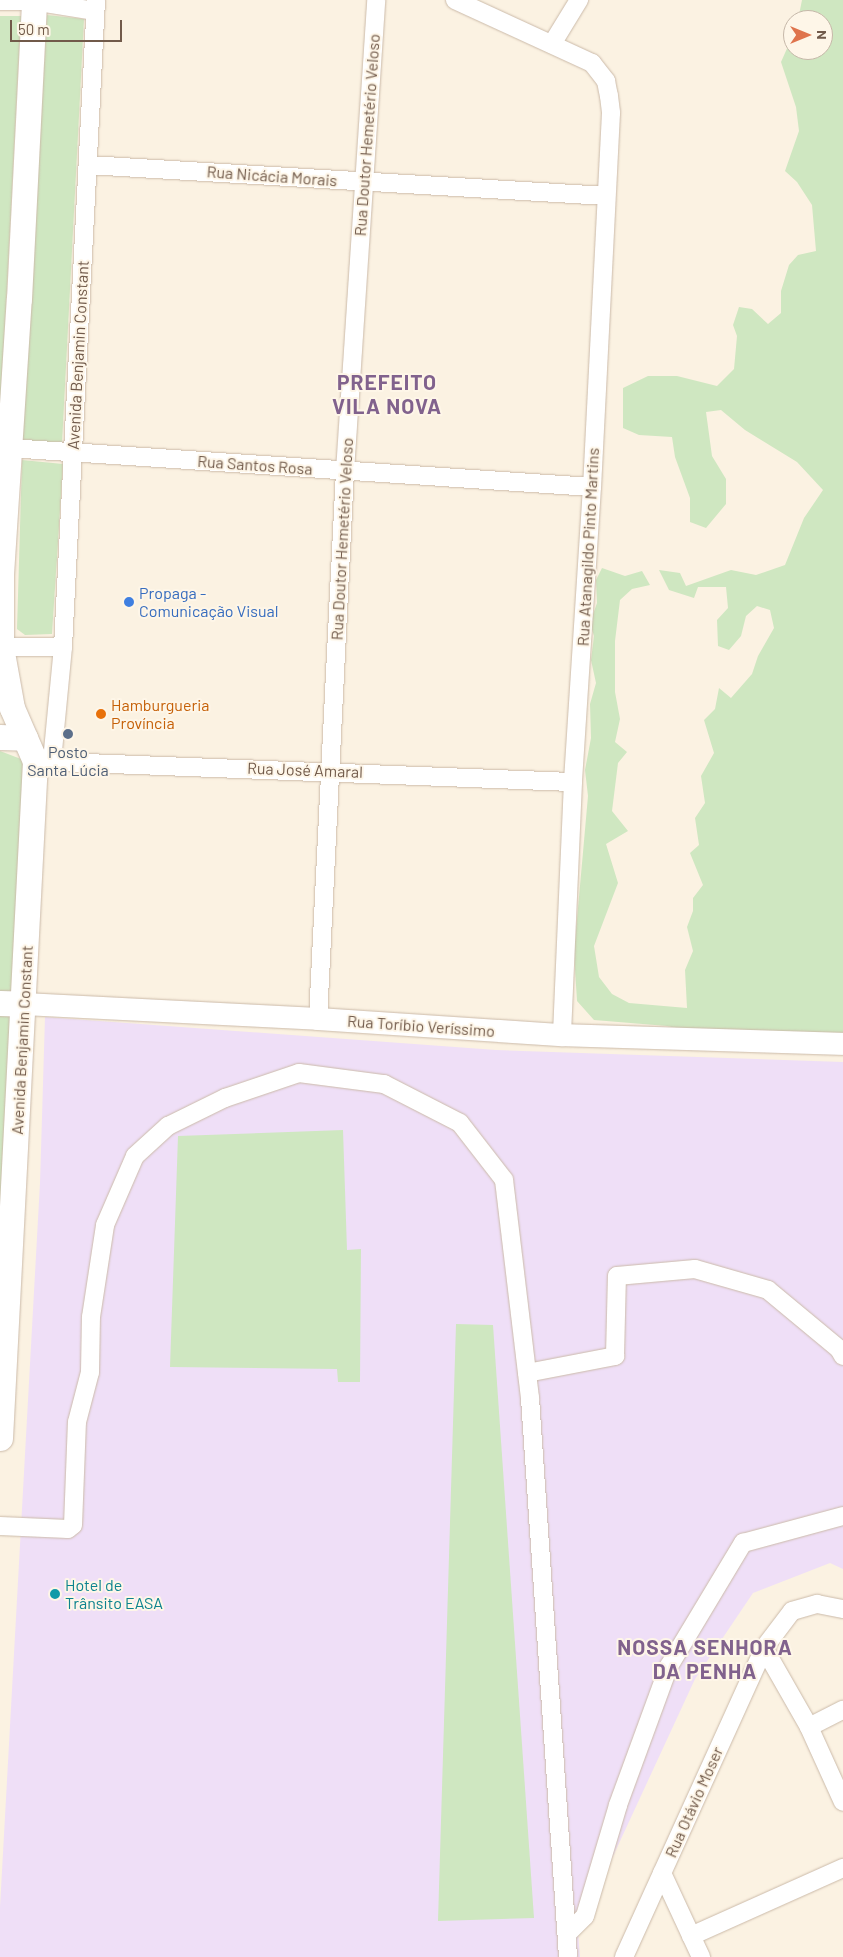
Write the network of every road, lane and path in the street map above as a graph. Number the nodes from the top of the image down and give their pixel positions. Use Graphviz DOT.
graph roads {
  1 [pos="376,0"];
  2 [pos="455,0"];
  3 [pos="579,0"];
  4 [pos="0,1"];
  5 [pos="33,1"];
  6 [pos="96,5"];
  7 [pos="552,44"];
  8 [pos="88,165"];
  9 [pos="365,182"];
  10 [pos="606,196"];
  11 [pos="9,448"];
  12 [pos="72,452"];
  13 [pos="345,471"];
  14 [pos="592,487"];
  15 [pos="1,574"];
  16 [pos="63,647"];
  17 [pos="0,648"];
  18 [pos="0,737"];
  19 [pos="25,738"];
  20 [pos="44,761"];
  21 [pos="330,770"];
  22 [pos="574,782"];
  23 [pos="12,1003"];
  24 [pos="318,1019"];
  25 [pos="562,1036"];
  26 [pos="843,1044"];
  27 [pos="5,1264"];
  28 [pos="3,1342"];
  29 [pos="843,1356"];
  30 [pos="527,1373"];
  31 [pos="0,1438"];
  32 [pos="843,1516"];
  33 [pos="0,1526"];
  34 [pos="843,1609"];
  35 [pos="764,1648"];
  36 [pos="843,1710"];
  37 [pos="809,1727"];
  38 [pos="843,1802"];
  39 [pos="843,1868"];
  40 [pos="662,1873"];
  41 [pos="567,1934"];
  42 [pos="692,1936"];
  43 [pos="568,1957"];
  44 [pos="624,1957"];
  45 [pos="701,1957"];
  1 -- 9 [label="street, Rua Doutor Hemetério Veloso"];
  2 -- 7 [label="street"];
  3 -- 7 [label="street"];
  4 -- 5 [label="street"];
  5 -- 6 [label="street"];
  5 -- 11 [label="main road, Avenida Benjamin Constant"];
  6 -- 8 [label="street, Avenida Benjamin Constant"];
  7 -- 10 [label="street, Rua Atanagildo Pinto Martins"];
  8 -- 9 [label="street, Rua Nicácia Morais"];
  8 -- 12 [label="street, Avenida Benjamin Constant"];
  9 -- 10 [label="street, Rua Nicácia Morais"];
  9 -- 13 [label="street, Rua Doutor Hemetério Veloso"];
  10 -- 14 [label="street, Rua Atanagildo Pinto Martins"];
  11 -- 12 [label="street, Rua Santos Rosa"];
  11 -- 15 [label="main road, Avenida Benjamin Constant"];
  12 -- 13 [label="street, Rua Santos Rosa"];
  12 -- 16 [label="street, Avenida Benjamin Constant"];
  13 -- 14 [label="street, Rua Santos Rosa"];
  13 -- 21 [label="street, Rua Doutor Hemetério Veloso"];
  14 -- 22 [label="street, Rua Atanagildo Pinto Martins"];
  15 -- 17 [label="main road, Avenida Benjamin Constant"];
  16 -- 17 [label="street"];
  16 -- 20 [label="street, Avenida Benjamin Constant"];
  17 -- 19 [label="main road, Avenida Benjamin Constant"];
  18 -- 19 [label="main road"];
  19 -- 20 [label="main road, Avenida Benjamin Constant"];
  20 -- 21 [label="street, Rua José Amaral"];
  20 -- 23 [label="main road, Avenida Benjamin Constant"];
  21 -- 22 [label="street, Rua José Amaral"];
  21 -- 24 [label="street, Rua Doutor Hemetério Veloso"];
  22 -- 25 [label="street, Rua Atanagildo Pinto Martins"];
  23 -- 24 [label="street, Rua Toríbio Veríssimo"];
  23 -- 27 [label="main road, Avenida Benjamin Constant"];
  24 -- 25 [label="street, Rua Toríbio Veríssimo"];
  25 -- 26 [label="street, Rua Toríbio Veríssimo"];
  27 -- 28 [label="main road, Avenida Benjamin Constant"];
  28 -- 31 [label="main road, Avenida Benjamin Constant"];
  29 -- 30 [label="street"];
  30 -- 33 [label="street"];
  30 -- 41 [label="street"];
  32 -- 41 [label="street"];
  34 -- 35 [label="street, Rua Otávio Moser"];
  35 -- 37 [label="street"];
  35 -- 40 [label="street, Rua Otávio Moser"];
  36 -- 37 [label="street"];
  37 -- 38 [label="street"];
  39 -- 42 [label="street"];
  40 -- 42 [label="street"];
  40 -- 44 [label="street, Rua Otávio Moser"];
  41 -- 43 [label="street"];
  42 -- 45 [label="street"];
}
